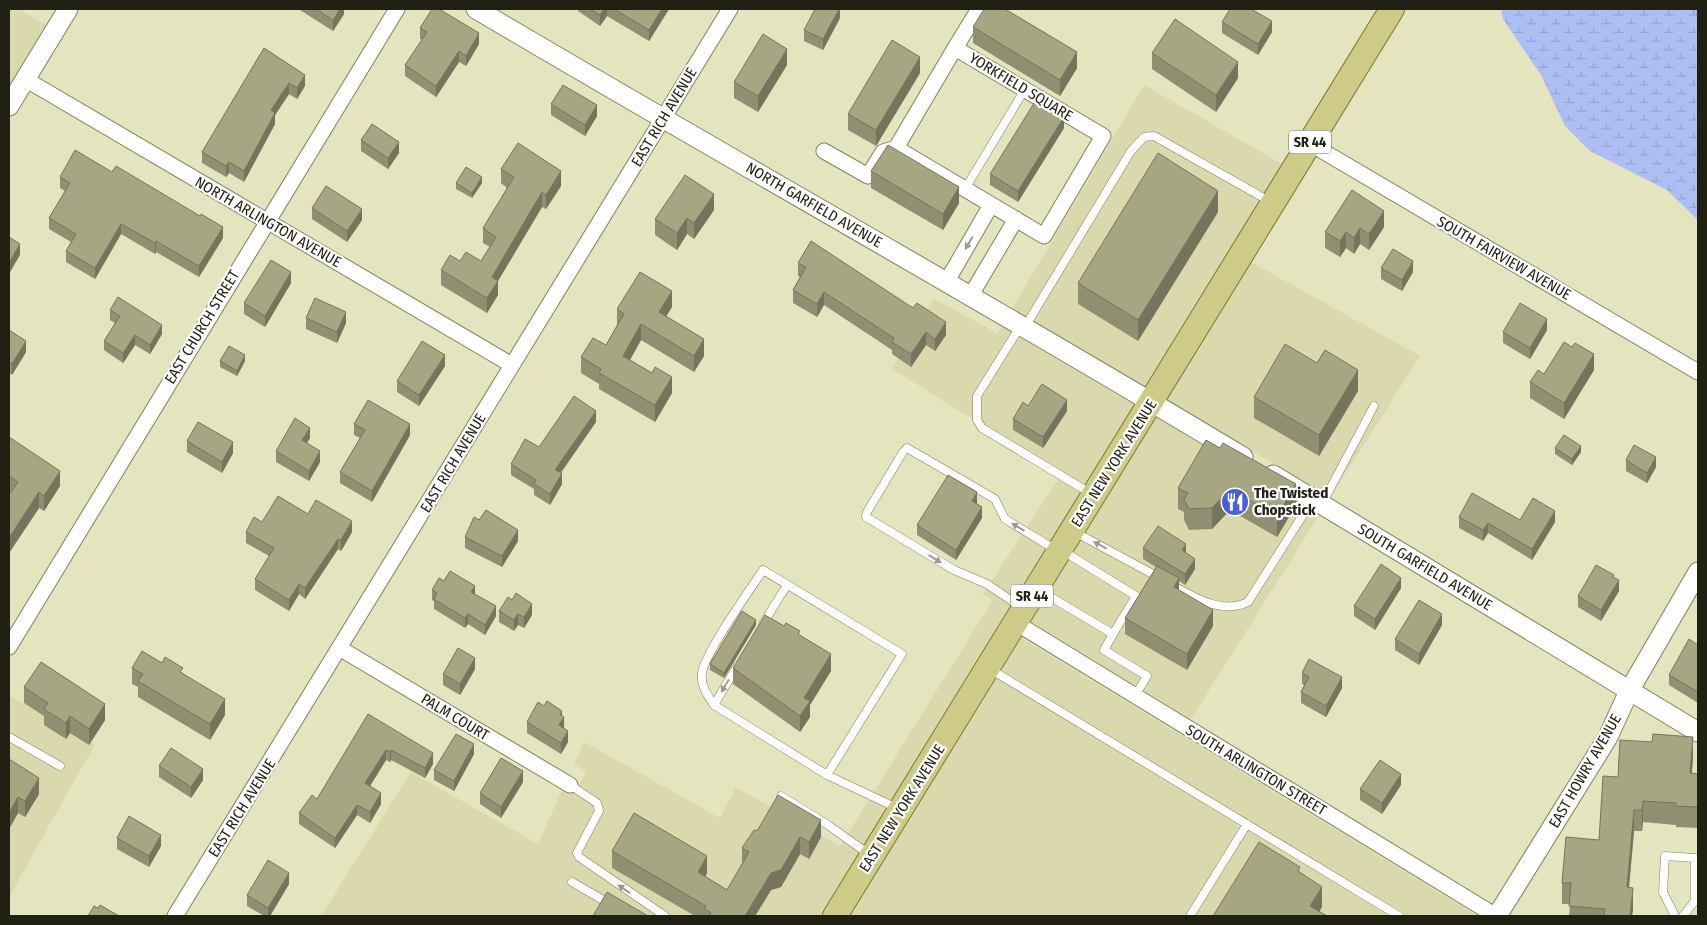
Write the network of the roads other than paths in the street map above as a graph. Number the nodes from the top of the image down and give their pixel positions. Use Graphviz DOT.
graph roads {
  1 [pos="68,9"];
  2 [pos="397,9"];
  3 [pos="476,9"];
  4 [pos="730,9"];
  5 [pos="979,9"];
  6 [pos="1392,9"];
  7 [pos="955,48"];
  8 [pos="25,79"];
  9 [pos="1025,89"];
  10 [pos="9,106"];
  11 [pos="663,120"];
  12 [pos="1310,143"];
  13 [pos="896,148"];
  14 [pos="824,151"];
  15 [pos="966,189"];
  16 [pos="1273,202"];
  17 [pos="992,205"];
  18 [pos="1016,219"];
  19 [pos="266,221"];
  20 [pos="947,281"];
  21 [pos="971,295"];
  22 [pos="1023,326"];
  23 [pos="512,365"];
  24 [pos="1698,372"];
  25 [pos="1152,402"];
  26 [pos="1374,406"];
  27 [pos="1094,496"];
  28 [pos="1317,502"];
  29 [pos="1064,544"];
  30 [pos="1698,572"];
  31 [pos="787,585"];
  32 [pos="1037,589"];
  33 [pos="1020,616"];
  34 [pos="758,633"];
  35 [pos="1113,634"];
  36 [pos="9,647"];
  37 [pos="341,648"];
  38 [pos="743,657"];
  39 [pos="988,668"];
  40 [pos="1629,691"];
  41 [pos="1135,696"];
  42 [pos="714,705"];
  43 [pos="1698,732"];
  44 [pos="9,737"];
  45 [pos="60,766"];
  46 [pos="827,775"];
  47 [pos="570,785"];
  48 [pos="781,796"];
  49 [pos="901,810"];
  50 [pos="1247,824"];
  51 [pos="872,857"];
  52 [pos="572,882"];
  53 [pos="614,906"];
  54 [pos="175,916"];
  55 [pos="665,916"];
  56 [pos="835,916"];
  57 [pos="1190,916"];
  58 [pos="1399,916"];
  59 [pos="1496,916"];
  60 [pos="1675,916"];
  61 [pos="1683,916"];
  1 -- 8 [label="street"];
  2 -- 19 [label="street, EAST CHURCH STREET"];
  3 -- 11 [label="street, NORTH GARFIELD AVENUE"];
  4 -- 11 [label="street, EAST RICH AVENUE"];
  5 -- 7 [label="street"];
  6 -- 12 [label="main road, EAST NEW YORK AVENUE / SR 44"];
  7 -- 9 [label="street, YORKFIELD SQUARE"];
  7 -- 13 [label="street, YORKFIELD SQUARE"];
  8 -- 10 [label="street"];
  8 -- 19 [label="street, NORTH ARLINGTON AVENUE"];
  9 -- 15 [label="lane"];
  9 -- 18 [label="street, YORKFIELD SQUARE"];
  11 -- 20 [label="street, NORTH GARFIELD AVENUE"];
  11 -- 23 [label="street, EAST RICH AVENUE"];
  12 -- 16 [label="main road, EAST NEW YORK AVENUE / SR 44"];
  12 -- 24 [label="street, SOUTH FAIRVIEW AVENUE"];
  13 -- 14 [label="street"];
  13 -- 15 [label="street, YORKFIELD SQUARE"];
  15 -- 17 [label="street, YORKFIELD SQUARE"];
  16 -- 22 [label="lane"];
  16 -- 25 [label="main road, EAST NEW YORK AVENUE / SR 44"];
  17 -- 18 [label="street, YORKFIELD SQUARE"];
  17 -- 20 [label="street, one-way"];
  18 -- 21 [label="street"];
  19 -- 23 [label="street, NORTH ARLINGTON AVENUE"];
  19 -- 36 [label="street, EAST CHURCH STREET"];
  20 -- 21 [label="street, NORTH GARFIELD AVENUE"];
  21 -- 22 [label="street, NORTH GARFIELD AVENUE"];
  22 -- 25 [label="street, NORTH GARFIELD AVENUE"];
  22 -- 27 [label="lane"];
  23 -- 37 [label="street, EAST RICH AVENUE"];
  25 -- 27 [label="main road, EAST NEW YORK AVENUE / SR 44"];
  25 -- 28 [label="street, SOUTH GARFIELD AVENUE"];
  26 -- 28 [label="lane"];
  27 -- 29 [label="main road, EAST NEW YORK AVENUE / SR 44"];
  28 -- 29 [label="lane, one-way"];
  28 -- 40 [label="street, SOUTH GARFIELD AVENUE"];
  29 -- 32 [label="main road, EAST NEW YORK AVENUE / SR 44"];
  29 -- 33 [label="lane, one-way"];
  29 -- 35 [label="lane"];
  30 -- 40 [label="street, EAST HOWRY AVENUE"];
  31 -- 34 [label="lane"];
  31 -- 42 [label="lane"];
  31 -- 46 [label="lane"];
  32 -- 33 [label="main road, EAST NEW YORK AVENUE / SR 44"];
  32 -- 35 [label="lane"];
  33 -- 39 [label="main road, EAST NEW YORK AVENUE / SR 44"];
  33 -- 41 [label="street, SOUTH ARLINGTON STREET"];
  35 -- 41 [label="lane"];
  37 -- 47 [label="street, PALM COURT"];
  37 -- 54 [label="street, EAST RICH AVENUE"];
  38 -- 42 [label="lane, one-way"];
  39 -- 49 [label="main road, EAST NEW YORK AVENUE / SR 44"];
  39 -- 50 [label="lane"];
  40 -- 43 [label="street, SOUTH GARFIELD AVENUE"];
  40 -- 59 [label="street, EAST HOWRY AVENUE"];
  41 -- 59 [label="street, SOUTH ARLINGTON STREET"];
  42 -- 46 [label="lane"];
  44 -- 45 [label="lane"];
  46 -- 49 [label="lane"];
  55 -- 47 [label="lane, one-way"];
  48 -- 51 [label="lane"];
  49 -- 51 [label="main road, EAST NEW YORK AVENUE / SR 44"];
  50 -- 57 [label="lane"];
  50 -- 58 [label="lane"];
  51 -- 56 [label="main road, EAST NEW YORK AVENUE / SR 44"];
  52 -- 53 [label="lane"];
  60 -- 61 [label="lane"];
}
